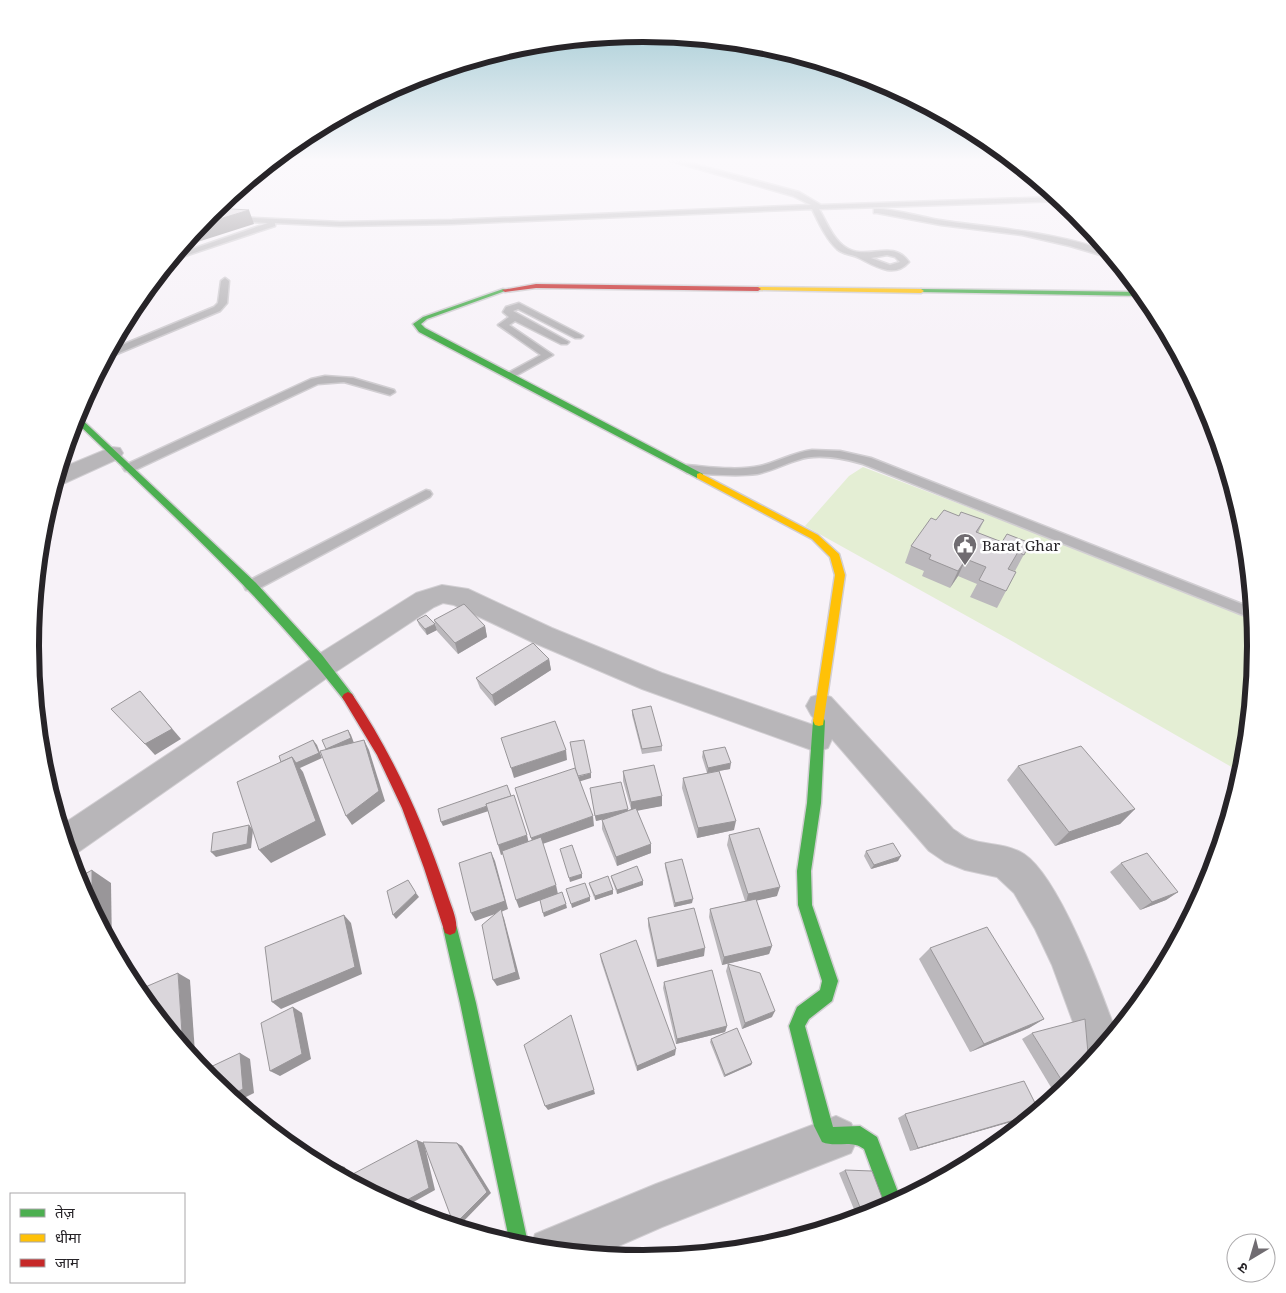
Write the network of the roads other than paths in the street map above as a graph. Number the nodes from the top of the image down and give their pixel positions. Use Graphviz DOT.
graph roads {
  1 [pos="262,220"];
  2 [pos="505,220"];
  3 [pos="824,220"];
  4 [pos="926,220"];
  5 [pos="280,221"];
  6 [pos="1101,253"];
  7 [pos="183,255"];
  8 [pos="866,258"];
  9 [pos="224,281"];
  10 [pos="1133,294"];
  11 [pos="515,317"];
  12 [pos="578,336"];
  13 [pos="564,342"];
  14 [pos="116,351"];
  15 [pos="510,376"];
  16 [pos="390,392"];
  17 [pos="82,422"];
  18 [pos="112,453"];
  19 [pos="129,468"];
  20 [pos="684,469"];
  21 [pos="64,474"];
  22 [pos="426,494"];
  23 [pos="251,586"];
  24 [pos="1246,611"];
  25 [pos="324,665"];
  26 [pos="821,706"];
  27 [pos="817,739"];
  28 [pos="70,838"];
  29 [pos="1104,1033"];
  30 [pos="836,1138"];
  31 [pos="891,1197"];
  32 [pos="518,1237"];
  33 [pos="564,1246"];
  1 -- 5 [label="lane"];
  2 -- 5 [label="lane"];
  3 -- 8 [label="lane"];
  4 -- 6 [label="lane"];
  5 -- 7 [label="lane"];
  9 -- 14 [label="lane"];
  10 -- 15 [label="street"];
  11 -- 12 [label="lane"];
  11 -- 13 [label="lane"];
  11 -- 15 [label="lane"];
  15 -- 20 [label="street"];
  16 -- 19 [label="lane"];
  17 -- 18 [label="street"];
  18 -- 19 [label="street"];
  18 -- 21 [label="street"];
  19 -- 23 [label="street"];
  20 -- 24 [label="lane"];
  20 -- 26 [label="street"];
  22 -- 23 [label="lane"];
  23 -- 25 [label="street"];
  25 -- 27 [label="street"];
  25 -- 28 [label="street"];
  25 -- 32 [label="street"];
  26 -- 27 [label="street"];
  26 -- 29 [label="street"];
  27 -- 30 [label="street"];
  30 -- 31 [label="street"];
  30 -- 33 [label="street"];
}
